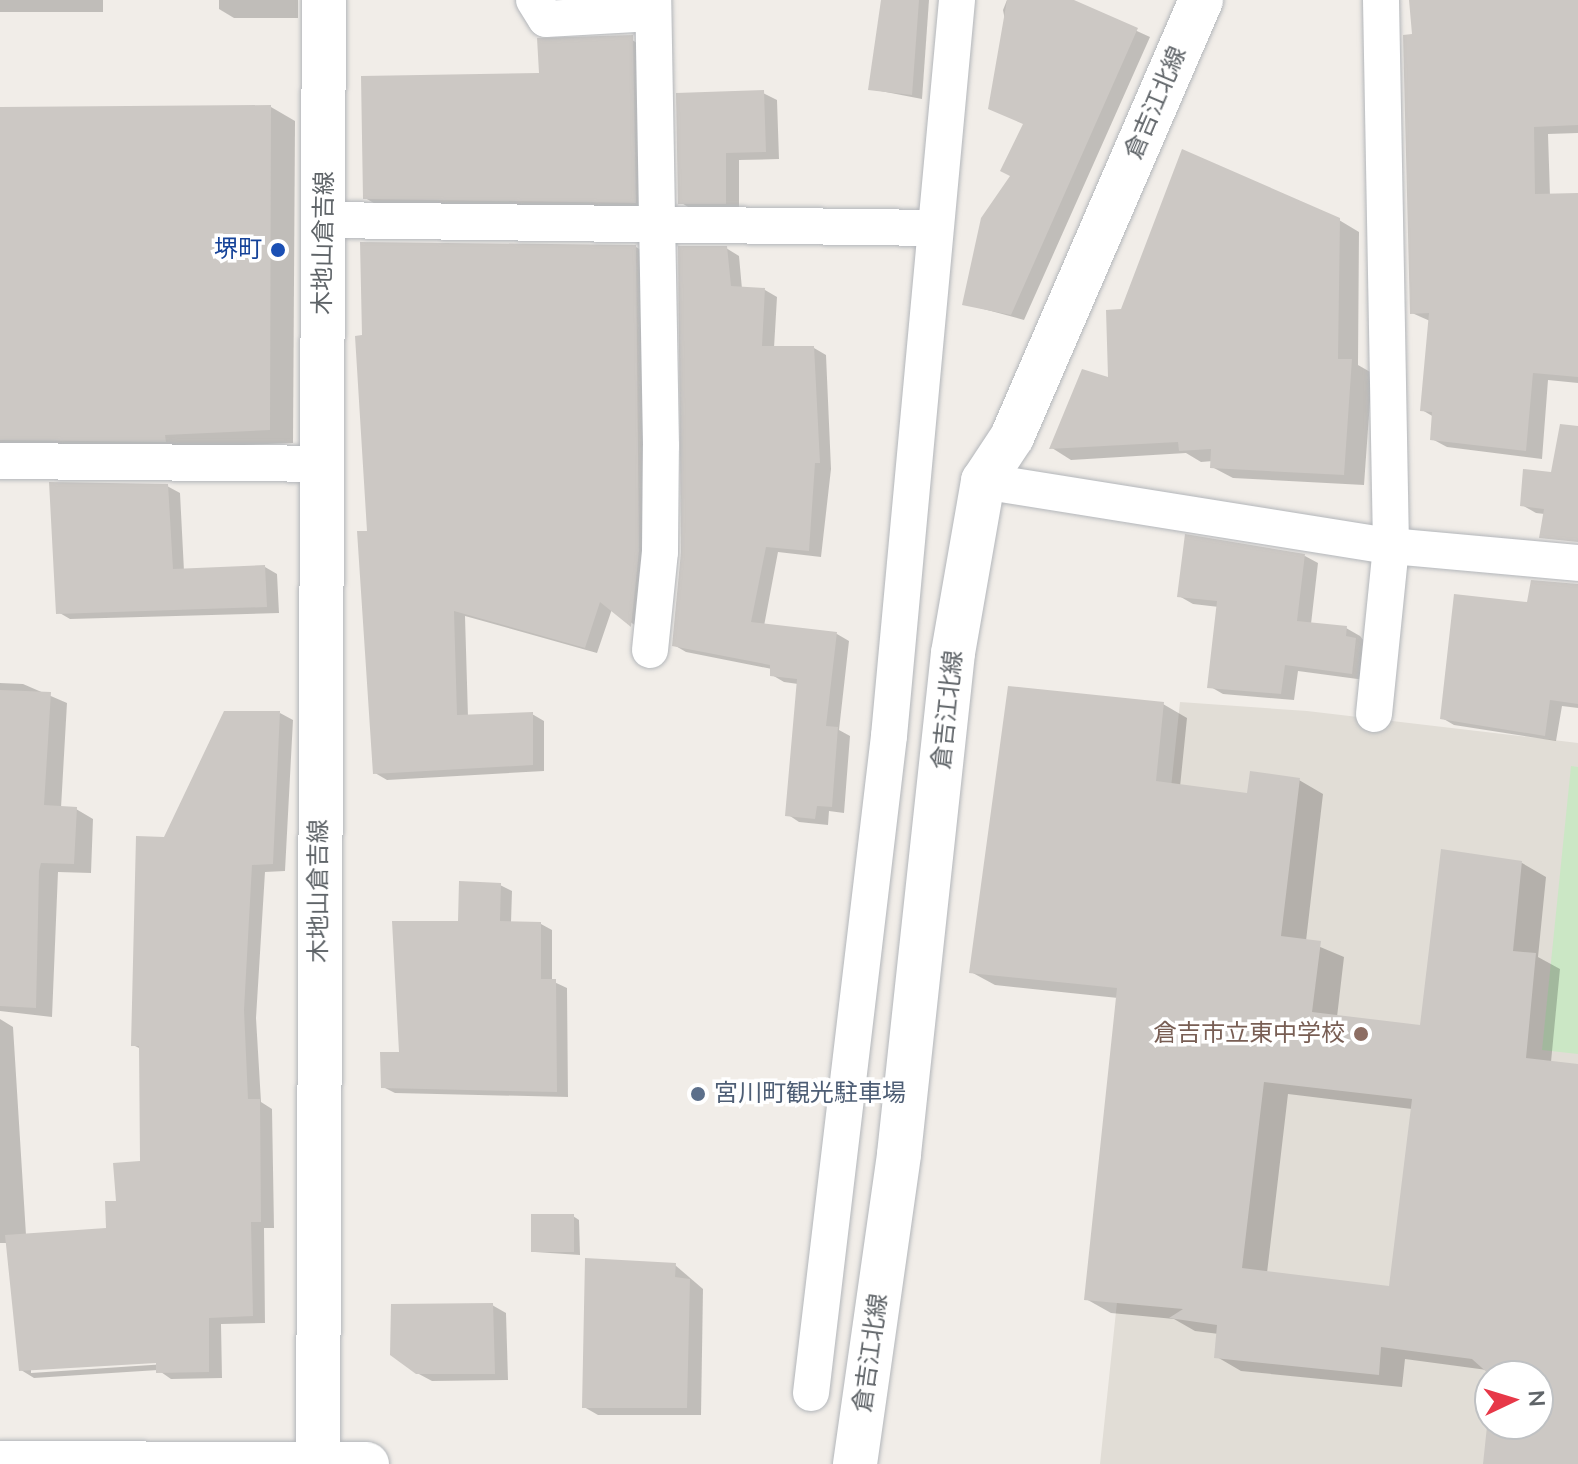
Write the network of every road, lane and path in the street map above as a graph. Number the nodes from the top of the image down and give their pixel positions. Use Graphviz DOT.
graph roads {
  1 [pos="324,0"];
  2 [pos="534,0"];
  3 [pos="957,0"];
  4 [pos="1201,0"];
  5 [pos="1381,0"];
  6 [pos="653,7"];
  7 [pos="326,220"];
  8 [pos="657,220"];
  9 [pos="934,228"];
  10 [pos="0,461"];
  11 [pos="319,464"];
  12 [pos="983,481"];
  13 [pos="1391,546"];
  14 [pos="1578,563"];
  15 [pos="650,650"];
  16 [pos="1374,714"];
  17 [pos="811,1393"];
  18 [pos="0,1463"];
  19 [pos="318,1464"];
  20 [pos="367,1464"];
  21 [pos="855,1464"];
  1 -- 7 [label="main road, 木地山倉吉線"];
  2 -- 6 [label="street"];
  3 -- 9 [label="street"];
  4 -- 12 [label="main road, 倉吉江北線"];
  5 -- 13 [label="street"];
  6 -- 8 [label="street"];
  7 -- 8 [label="street"];
  7 -- 11 [label="main road, 木地山倉吉線"];
  8 -- 9 [label="street"];
  8 -- 15 [label="street"];
  9 -- 17 [label="street"];
  10 -- 11 [label="street"];
  11 -- 19 [label="main road, 木地山倉吉線"];
  12 -- 13 [label="street"];
  12 -- 21 [label="main road, 倉吉江北線"];
  13 -- 14 [label="street"];
  13 -- 16 [label="street"];
  18 -- 19 [label="main road"];
  19 -- 20 [label="main road"];
}
